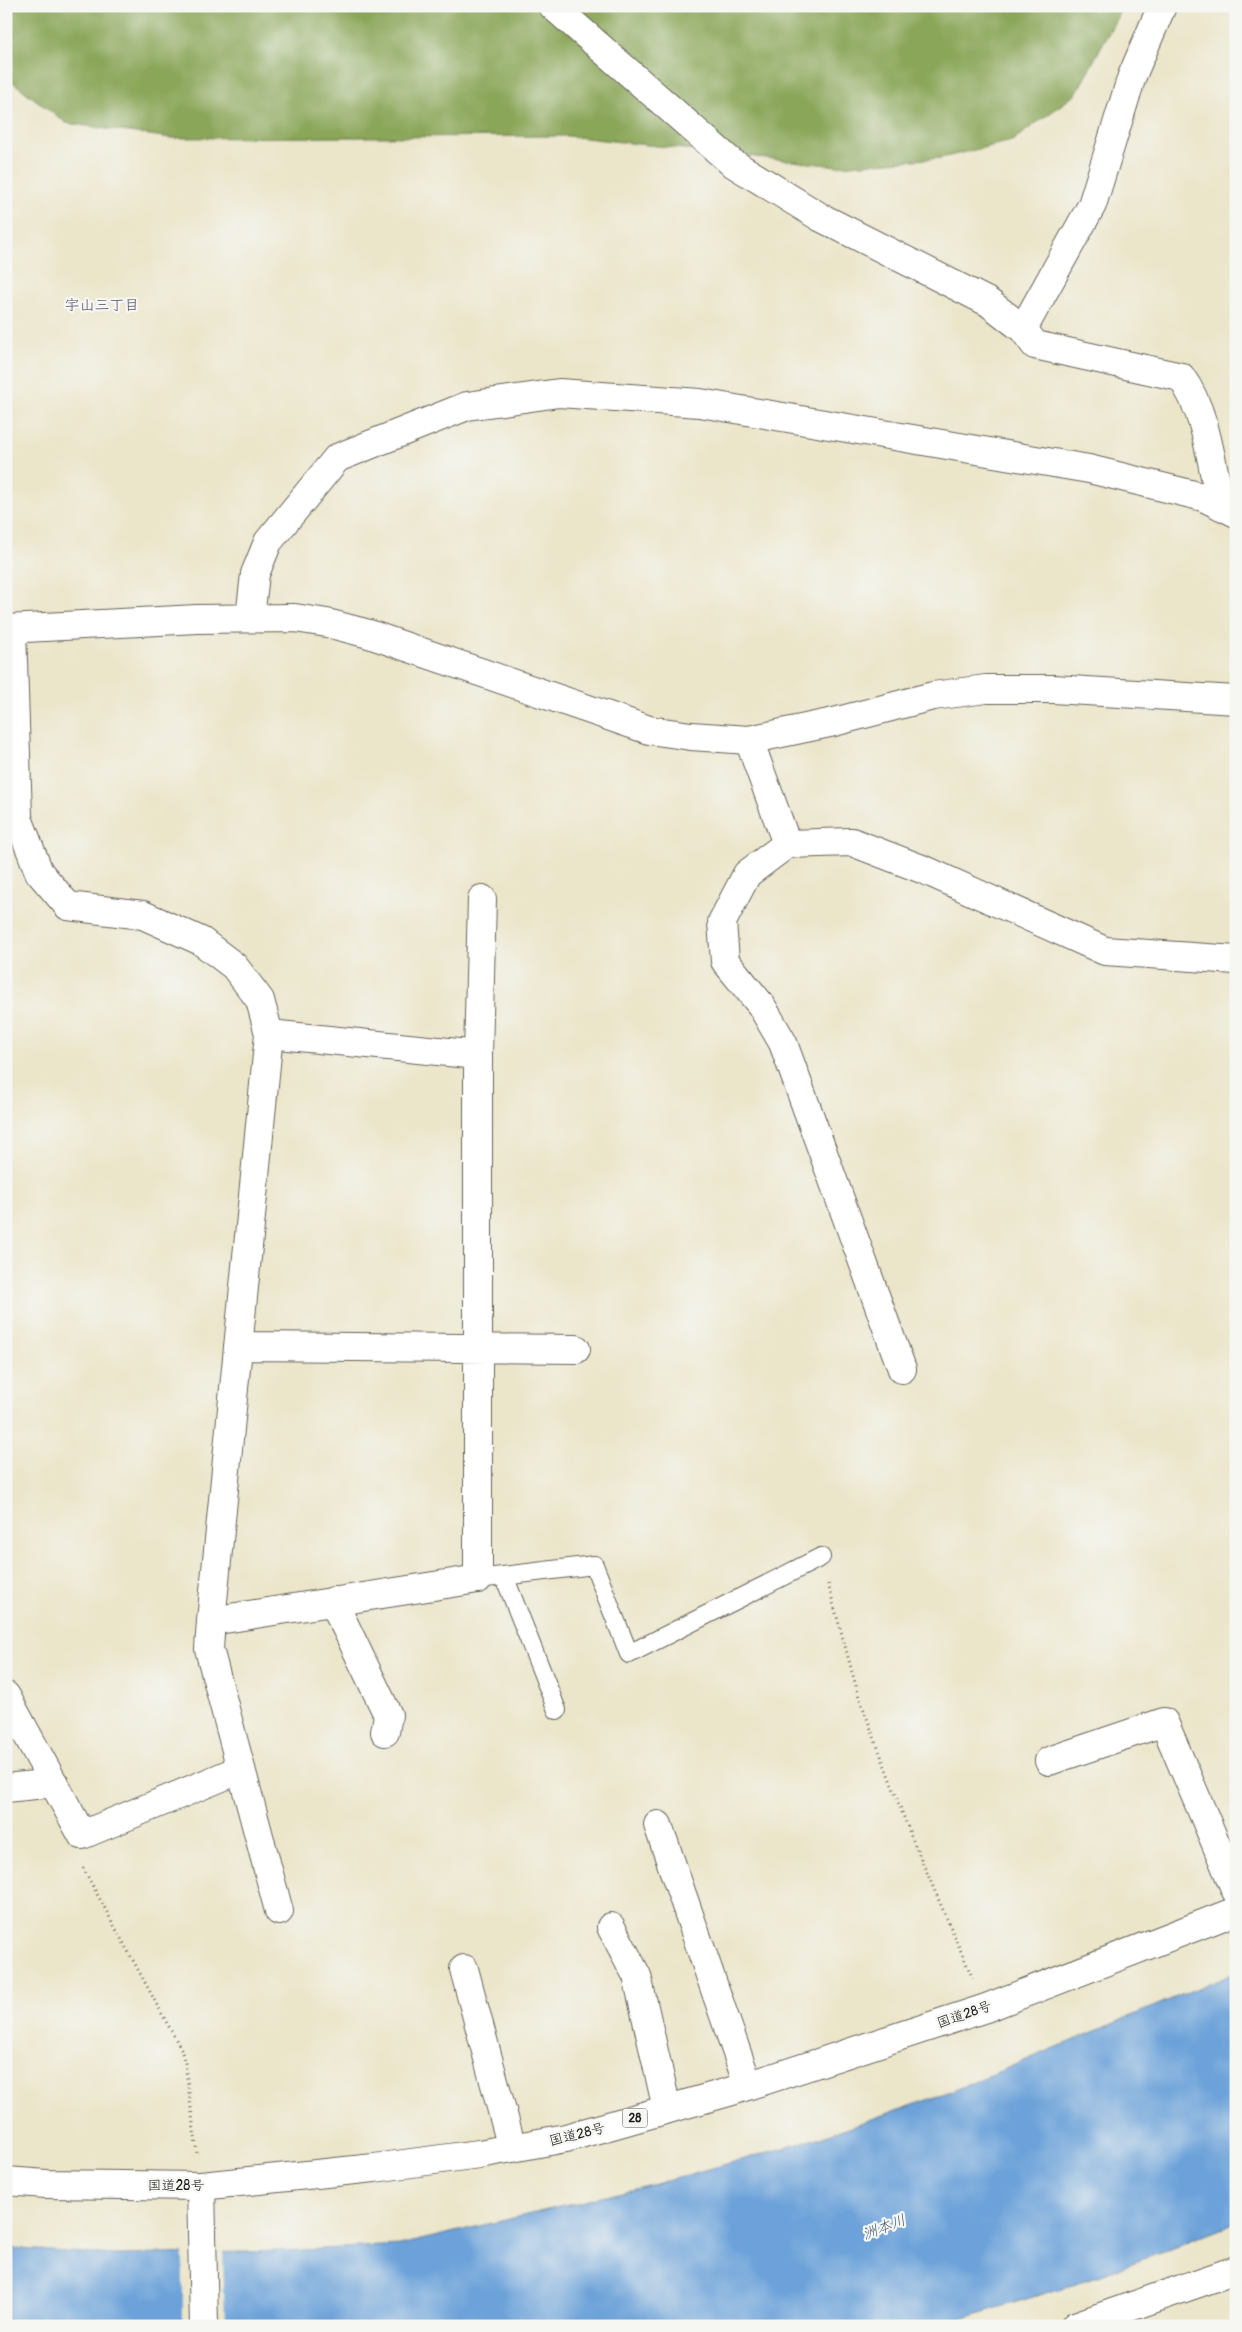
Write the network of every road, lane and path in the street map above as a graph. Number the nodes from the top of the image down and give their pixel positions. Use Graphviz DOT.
graph roads {
  1 [pos="553,6"];
  2 [pos="1162,6"];
  3 [pos="1023,329"];
  4 [pos="1228,509"];
  5 [pos="250,618"];
  6 [pos="9,629"];
  7 [pos="1236,700"];
  8 [pos="749,740"];
  9 [pos="787,844"];
  10 [pos="482,899"];
  11 [pos="1236,960"];
  12 [pos="269,1034"];
  13 [pos="478,1055"];
  14 [pos="238,1346"];
  15 [pos="479,1348"];
  16 [pos="576,1349"];
  17 [pos="902,1369"];
  18 [pos="821,1557"];
  19 [pos="491,1578"];
  20 [pos="333,1602"];
  21 [pos="211,1621"];
  22 [pos="6,1696"];
  23 [pos="557,1710"];
  24 [pos="386,1732"];
  25 [pos="1049,1760"];
  26 [pos="241,1769"];
  27 [pos="54,1783"];
  28 [pos="6,1788"];
  29 [pos="658,1825"];
  30 [pos="80,1862"];
  31 [pos="1236,1890"];
  32 [pos="279,1911"];
  33 [pos="1236,1911"];
  34 [pos="611,1927"];
  35 [pos="464,1969"];
  36 [pos="986,2008"];
  37 [pos="748,2085"];
  38 [pos="667,2109"];
  39 [pos="512,2148"];
  40 [pos="6,2181"];
  41 [pos="201,2186"];
  42 [pos="1236,2270"];
  43 [pos="204,2326"];
  44 [pos="1076,2326"];
  1 -- 3 [label="main road"];
  2 -- 3 [label="main road"];
  3 -- 4 [label="main road"];
  4 -- 5 [label="main road"];
  5 -- 6 [label="main road"];
  5 -- 8 [label="main road"];
  6 -- 12 [label="main road"];
  7 -- 8 [label="main road"];
  8 -- 9 [label="main road"];
  9 -- 11 [label="main road"];
  9 -- 17 [label="main road"];
  10 -- 13 [label="main road"];
  12 -- 13 [label="main road"];
  12 -- 14 [label="main road"];
  13 -- 15 [label="main road"];
  14 -- 15 [label="main road"];
  14 -- 21 [label="main road"];
  15 -- 16 [label="main road"];
  15 -- 19 [label="main road"];
  18 -- 19 [label="lane"];
  18 -- 36 [label="path"];
  19 -- 20 [label="main road"];
  19 -- 23 [label="lane"];
  20 -- 21 [label="main road"];
  20 -- 24 [label="main road"];
  21 -- 26 [label="main road"];
  22 -- 27 [label="main road"];
  25 -- 31 [label="main road"];
  26 -- 27 [label="main road"];
  26 -- 32 [label="main road"];
  27 -- 28 [label="main road"];
  29 -- 37 [label="main road"];
  30 -- 41 [label="path"];
  33 -- 36 [label="main road, 国道28号 / 28"];
  34 -- 38 [label="main road"];
  35 -- 39 [label="main road"];
  36 -- 37 [label="main road, 国道28号 / 28"];
  37 -- 38 [label="main road, 国道28号 / 28"];
  38 -- 39 [label="main road, 国道28号 / 28"];
  39 -- 41 [label="main road, 国道28号 / 28"];
  40 -- 41 [label="main road, 国道28号 / 28"];
  41 -- 43 [label="main road"];
  42 -- 44 [label="main road"];
}
